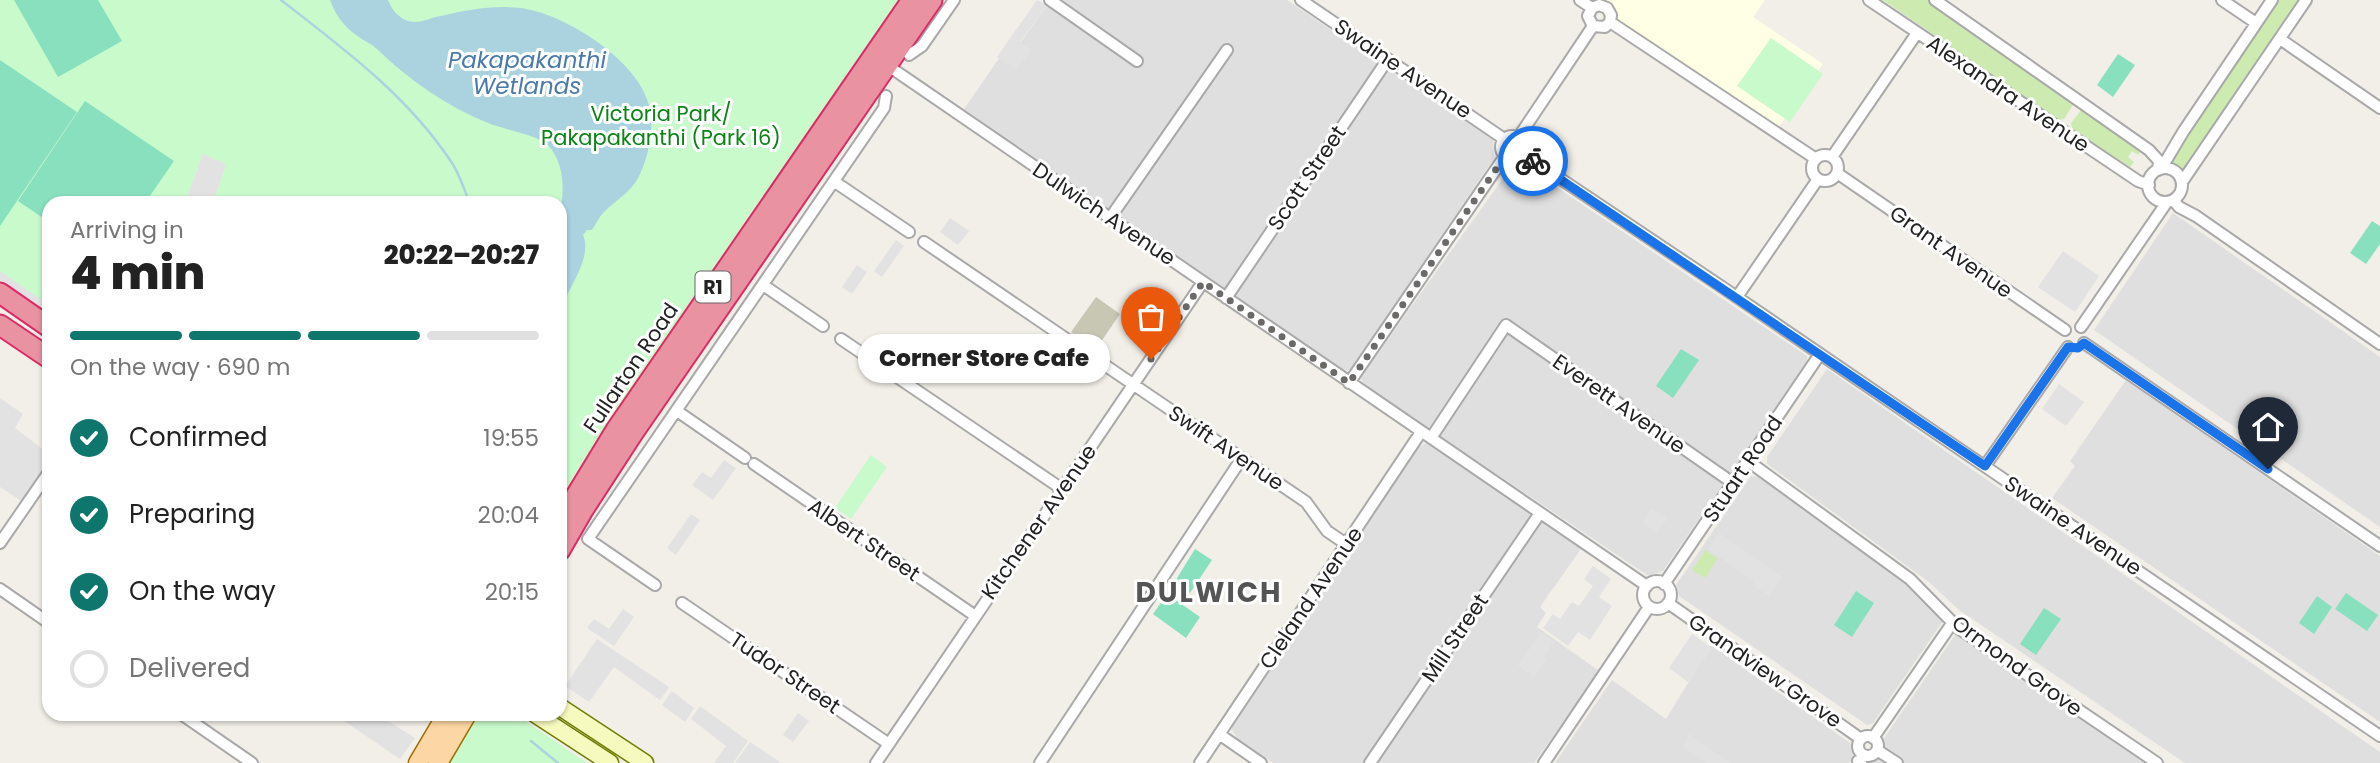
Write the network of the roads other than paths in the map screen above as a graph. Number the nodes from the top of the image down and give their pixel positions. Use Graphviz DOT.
graph roads {
  1 [pos="912,0"];
  2 [pos="932,0"];
  3 [pos="954,0"];
  4 [pos="1050,0"];
  5 [pos="1301,0"];
  6 [pos="1580,0"];
  7 [pos="1869,0"];
  8 [pos="2222,0"];
  9 [pos="2272,0"];
  10 [pos="2306,0"];
  11 [pos="1937,1"];
  12 [pos="1592,8"];
  13 [pos="1610,22"];
  14 [pos="2256,23"];
  15 [pos="1593,26"];
  16 [pos="1917,33"];
  17 [pos="2280,39"];
  18 [pos="1227,50"];
  19 [pos="909,55"];
  20 [pos="1388,59"];
  21 [pos="880,61"];
  22 [pos="1137,61"];
  23 [pos="886,96"];
  24 [pos="2380,108"];
  25 [pos="1518,138"];
  26 [pos="1504,139"];
  27 [pos="2178,140"];
  28 [pos="2149,150"];
  29 [pos="1522,153"];
  30 [pos="1505,156"];
  31 [pos="1832,157"];
  32 [pos="1816,159"];
  33 [pos="2159,169"];
  34 [pos="1837,173"];
  35 [pos="1818,179"];
  36 [pos="835,181"];
  37 [pos="2148,185"];
  38 [pos="2172,195"];
  39 [pos="2182,209"];
  40 [pos="774,213"];
  41 [pos="2196,216"];
  42 [pos="1110,218"];
  43 [pos="2153,224"];
  44 [pos="801,230"];
  45 [pos="909,232"];
  46 [pos="924,242"];
  47 [pos="1203,282"];
  48 [pos="763,285"];
  49 [pos="0,293"];
  50 [pos="1737,297"];
  51 [pos="1226,298"];
  52 [pos="42,322"];
  53 [pos="0,324"];
  54 [pos="1506,325"];
  55 [pos="822,326"];
  56 [pos="2081,327"];
  57 [pos="2065,330"];
  58 [pos="841,339"];
  59 [pos="2084,343"];
  60 [pos="2380,344"];
  61 [pos="2068,347"];
  62 [pos="42,353"];
  63 [pos="1821,354"];
  64 [pos="1349,383"];
  65 [pos="1134,385"];
  66 [pos="677,411"];
  67 [pos="1426,435"];
  68 [pos="1242,458"];
  69 [pos="1748,461"];
  70 [pos="1985,466"];
  71 [pos="42,482"];
  72 [pos="1733,483"];
  73 [pos="1062,489"];
  74 [pos="567,510"];
  75 [pos="1540,513"];
  76 [pos="567,538"];
  77 [pos="0,543"];
  78 [pos="1346,544"];
  79 [pos="2380,546"];
  80 [pos="1664,584"];
  81 [pos="655,585"];
  82 [pos="1647,586"];
  83 [pos="0,589"];
  84 [pos="682,603"];
  85 [pos="1668,603"];
  86 [pos="1649,607"];
  87 [pos="974,615"];
  88 [pos="42,618"];
  89 [pos="1952,622"];
  90 [pos="567,712"];
  91 [pos="191,721"];
  92 [pos="443,721"];
  93 [pos="463,721"];
  94 [pos="546,721"];
  95 [pos="1219,734"];
  96 [pos="2380,736"];
  97 [pos="1873,738"];
  98 [pos="1861,739"];
  99 [pos="889,744"];
  100 [pos="1877,750"];
  101 [pos="1860,761"];
  102 [pos="252,763"];
  103 [pos="418,763"];
  104 [pos="438,763"];
  105 [pos="611,763"];
  106 [pos="645,763"];
  107 [pos="876,763"];
  108 [pos="1040,763"];
  109 [pos="1200,763"];
  110 [pos="1261,763"];
  111 [pos="1370,763"];
  112 [pos="1544,763"];
  113 [pos="1897,763"];
  114 [pos="2157,763"];
  1 -- 21 [label="highway, Fullarton Road / R1"];
  2 -- 21 [label="highway, Fullarton Road / R1"];
  3 -- 19 [label="street"];
  4 -- 22 [label="street"];
  5 -- 20 [label="street, Swaine Avenue"];
  6 -- 12 [label="street"];
  7 -- 16 [label="street, Alexandra Avenue"];
  8 -- 14 [label="street"];
  9 -- 14 [label="street"];
  10 -- 17 [label="street"];
  11 -- 28 [label="street, Alexandra Avenue"];
  12 -- 13 [label="street"];
  12 -- 15 [label="street"];
  13 -- 15 [label="street"];
  13 -- 32 [label="street"];
  14 -- 27 [label="street"];
  15 -- 25 [label="street"];
  16 -- 31 [label="street"];
  16 -- 37 [label="street, Alexandra Avenue"];
  17 -- 24 [label="street"];
  17 -- 38 [label="street"];
  18 -- 42 [label="street"];
  20 -- 26 [label="street, Swaine Avenue"];
  20 -- 51 [label="street, Scott Street"];
  21 -- 40 [label="highway, Fullarton Road / R1"];
  21 -- 42 [label="street, Dulwich Avenue"];
  23 -- 36 [label="street"];
  25 -- 26 [label="street"];
  25 -- 29 [label="street"];
  26 -- 30 [label="street"];
  27 -- 28 [label="street"];
  27 -- 33 [label="street"];
  28 -- 33 [label="street"];
  29 -- 30 [label="street"];
  29 -- 50 [label="street, Swaine Avenue"];
  30 -- 64 [label="street"];
  31 -- 32 [label="street"];
  31 -- 34 [label="street"];
  32 -- 35 [label="street"];
  33 -- 37 [label="street"];
  33 -- 38 [label="street"];
  34 -- 35 [label="street"];
  34 -- 57 [label="street, Grant Avenue"];
  35 -- 50 [label="street"];
  36 -- 44 [label="street"];
  36 -- 45 [label="street"];
  37 -- 38 [label="street"];
  38 -- 39 [label="street"];
  38 -- 41 [label="street"];
  38 -- 43 [label="street"];
  39 -- 41 [label="street"];
  39 -- 43 [label="street"];
  40 -- 44 [label="street"];
  40 -- 74 [label="highway, Fullarton Road / R1"];
  40 -- 76 [label="highway, Fullarton Road / R1"];
  41 -- 60 [label="street"];
  42 -- 47 [label="street, Dulwich Avenue"];
  43 -- 56 [label="street"];
  44 -- 48 [label="street"];
  46 -- 65 [label="street, Swift Avenue"];
  47 -- 51 [label="street, Dulwich Avenue"];
  47 -- 65 [label="street, Kitchener Avenue"];
  48 -- 55 [label="street"];
  48 -- 66 [label="street"];
  49 -- 52 [label="highway"];
  50 -- 63 [label="street, Swaine Avenue"];
  51 -- 64 [label="street, Dulwich Avenue"];
  53 -- 62 [label="highway"];
  54 -- 67 [label="street, Cleland Avenue"];
  54 -- 72 [label="street, Everett Avenue"];
  56 -- 57 [label="street"];
  56 -- 59 [label="street"];
  57 -- 61 [label="street"];
  58 -- 73 [label="street"];
  59 -- 61 [label="street"];
  59 -- 79 [label="street"];
  61 -- 70 [label="street"];
  63 -- 69 [label="street, Stuart Road"];
  63 -- 70 [label="street, Swaine Avenue"];
  64 -- 67 [label="street, Dulwich Avenue"];
  65 -- 68 [label="street, Swift Avenue"];
  65 -- 73 [label="street, Kitchener Avenue"];
  66 -- 81 [label="street"];
  66 -- 87 [label="street, Albert Street"];
  67 -- 75 [label="street, Dulwich Avenue"];
  67 -- 78 [label="street, Cleland Avenue"];
  68 -- 78 [label="street, Swift Avenue"];
  68 -- 108 [label="street"];
  69 -- 72 [label="street, Stuart Road"];
  69 -- 89 [label="street, Ormond Grove"];
  70 -- 96 [label="street, Swaine Avenue"];
  71 -- 77 [label="street"];
  72 -- 80 [label="street, Stuart Road"];
  73 -- 87 [label="street, Kitchener Avenue"];
  75 -- 82 [label="street, Dulwich Avenue"];
  75 -- 111 [label="street, Mill Street"];
  78 -- 95 [label="street, Cleland Avenue"];
  80 -- 82 [label="street"];
  80 -- 85 [label="street"];
  82 -- 86 [label="street"];
  83 -- 88 [label="street"];
  84 -- 99 [label="street, Tudor Street"];
  85 -- 86 [label="street"];
  85 -- 98 [label="street, Grandview Grove"];
  86 -- 112 [label="street"];
  87 -- 99 [label="street, Kitchener Avenue"];
  89 -- 97 [label="street"];
  89 -- 114 [label="street, Ormond Grove"];
  90 -- 106 [label="main road"];
  91 -- 102 [label="street"];
  92 -- 103 [label="main road"];
  93 -- 104 [label="main road"];
  94 -- 105 [label="main road"];
  95 -- 109 [label="street, Cleland Avenue"];
  95 -- 110 [label="street"];
  97 -- 98 [label="street"];
  97 -- 100 [label="street"];
  98 -- 101 [label="street"];
  99 -- 107 [label="street, Kitchener Avenue"];
  100 -- 101 [label="street"];
  100 -- 113 [label="street"];
}
